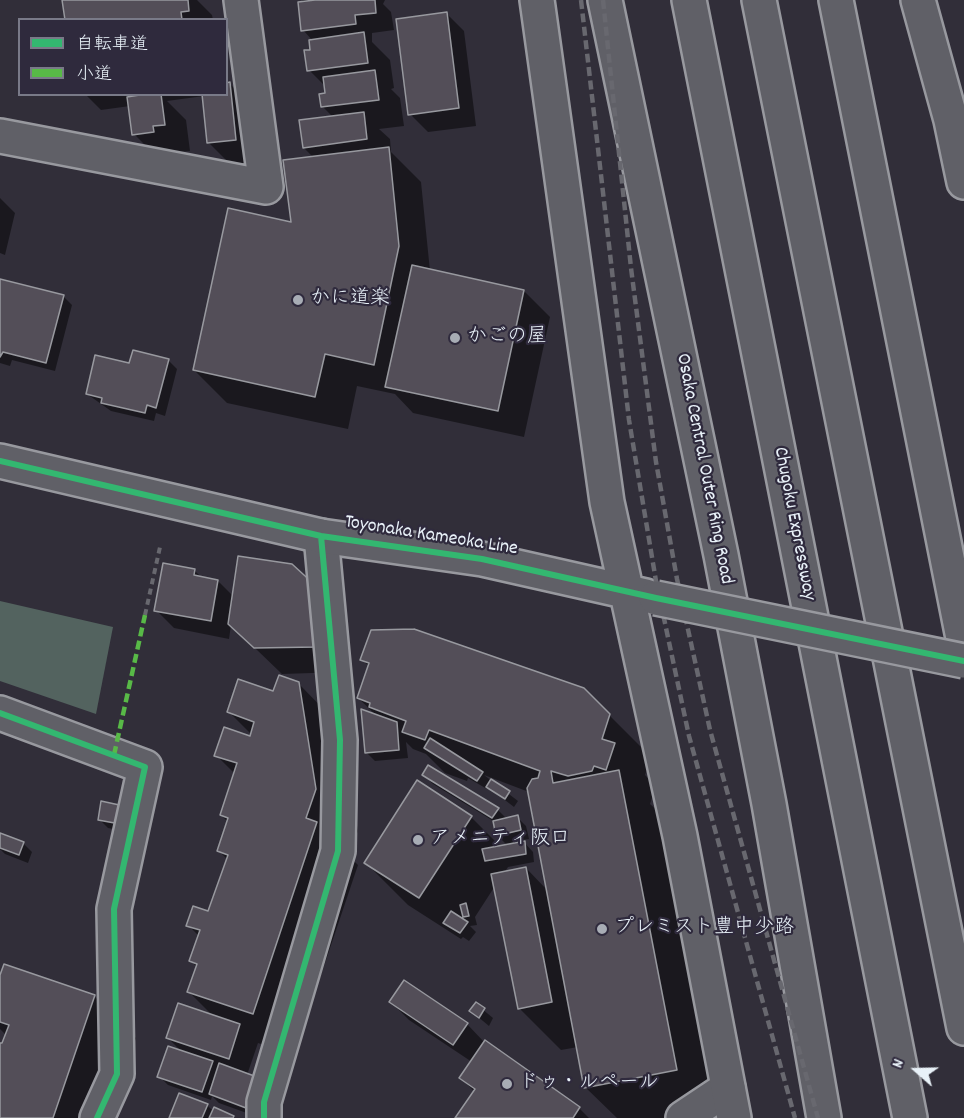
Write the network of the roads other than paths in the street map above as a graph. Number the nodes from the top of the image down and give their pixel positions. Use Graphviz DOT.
graph roads {
  1 [pos="241,0"];
  2 [pos="537,0"];
  3 [pos="605,0"];
  4 [pos="689,0"];
  5 [pos="759,0"];
  6 [pos="836,0"];
  7 [pos="918,0"];
  8 [pos="958,119"];
  9 [pos="0,136"];
  10 [pos="964,182"];
  11 [pos="0,461"];
  12 [pos="321,536"];
  13 [pos="642,595"];
  14 [pos="964,643"];
  15 [pos="964,662"];
  16 [pos="0,713"];
  17 [pos="964,1028"];
  18 [pos="731,1103"];
  19 [pos="97,1118"];
  20 [pos="264,1118"];
  21 [pos="683,1118"];
  22 [pos="824,1118"];
  23 [pos="910,1118"];
  1 -- 9 [label="main road"];
  2 -- 13 [label="main road"];
  3 -- 22 [label="main road, Osaka Central Outer Ring Road"];
  4 -- 23 [label="main road, Chugoku Expressway"];
  5 -- 17 [label="main road"];
  6 -- 14 [label="main road"];
  7 -- 8 [label="main road"];
  8 -- 10 [label="main road"];
  11 -- 12 [label="main road, Toyonaka Kameoka Line"];
  12 -- 13 [label="main road, Toyonaka Kameoka Line"];
  12 -- 20 [label="main road"];
  13 -- 15 [label="main road, Toyonaka Kameoka Line, bridge"];
  13 -- 18 [label="main road"];
  16 -- 19 [label="main road"];
  18 -- 21 [label="main road"];
}
